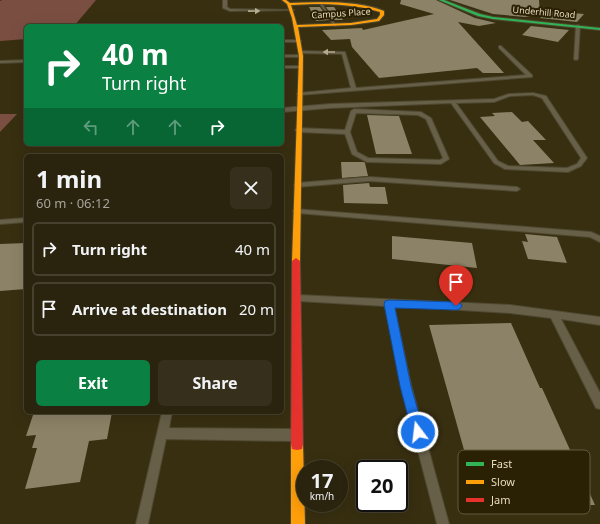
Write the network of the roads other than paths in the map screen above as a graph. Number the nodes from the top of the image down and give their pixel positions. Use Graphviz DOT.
graph roads {
  1 [pos="225,0"];
  2 [pos="441,0"];
  3 [pos="320,2"];
  4 [pos="289,4"];
  5 [pos="335,25"];
  6 [pos="296,26"];
  7 [pos="578,26"];
  8 [pos="600,29"];
  9 [pos="284,41"];
  10 [pos="299,41"];
  11 [pos="500,47"];
  12 [pos="300,54"];
  13 [pos="284,56"];
  14 [pos="576,59"];
  15 [pos="24,60"];
  16 [pos="0,62"];
  17 [pos="284,67"];
  18 [pos="300,67"];
  19 [pos="354,89"];
  20 [pos="299,94"];
  21 [pos="453,102"];
  22 [pos="298,108"];
  23 [pos="284,110"];
  24 [pos="298,130"];
  25 [pos="347,132"];
  26 [pos="297,185"];
  27 [pos="517,189"];
  28 [pos="296,211"];
  29 [pos="24,220"];
  30 [pos="0,222"];
  31 [pos="600,239"];
  32 [pos="297,298"];
  33 [pos="389,304"];
  34 [pos="554,315"];
  35 [pos="600,321"];
  36 [pos="600,404"];
  37 [pos="166,414"];
  38 [pos="162,433"];
  39 [pos="297,436"];
  40 [pos="142,524"];
  41 [pos="298,524"];
  42 [pos="443,524"];
  1 -- 4 [label="lane, one-way"];
  2 -- 7 [label="main road, Underhill Road"];
  3 -- 4 [label="main road, Campus Place"];
  3 -- 5 [label="lane"];
  3 -- 5 [label="main road, Campus Place"];
  4 -- 6 [label="main road"];
  5 -- 6 [label="main road, Campus Place"];
  6 -- 10 [label="main road"];
  7 -- 8 [label="main road, Underhill Road"];
  7 -- 14 [label="lane"];
  9 -- 10 [label="lane"];
  10 -- 12 [label="main road"];
  11 -- 19 [label="lane"];
  12 -- 13 [label="lane"];
  12 -- 18 [label="main road"];
  19 -- 12 [label="lane, one-way"];
  15 -- 16 [label="lane"];
  17 -- 18 [label="lane"];
  18 -- 20 [label="main road"];
  19 -- 20 [label="lane"];
  20 -- 22 [label="main road"];
  21 -- 21 [label="lane"];
  21 -- 22 [label="lane"];
  22 -- 23 [label="lane"];
  22 -- 24 [label="main road"];
  24 -- 25 [label="lane"];
  24 -- 26 [label="main road"];
  25 -- 25 [label="lane"];
  26 -- 27 [label="lane"];
  26 -- 28 [label="main road"];
  28 -- 31 [label="lane"];
  28 -- 32 [label="main road"];
  29 -- 30 [label="lane"];
  32 -- 33 [label="lane"];
  32 -- 39 [label="main road"];
  33 -- 34 [label="lane"];
  33 -- 42 [label="lane"];
  34 -- 35 [label="lane"];
  34 -- 36 [label="lane"];
  37 -- 38 [label="lane"];
  38 -- 39 [label="lane"];
  38 -- 40 [label="lane"];
  39 -- 41 [label="main road"];
}
